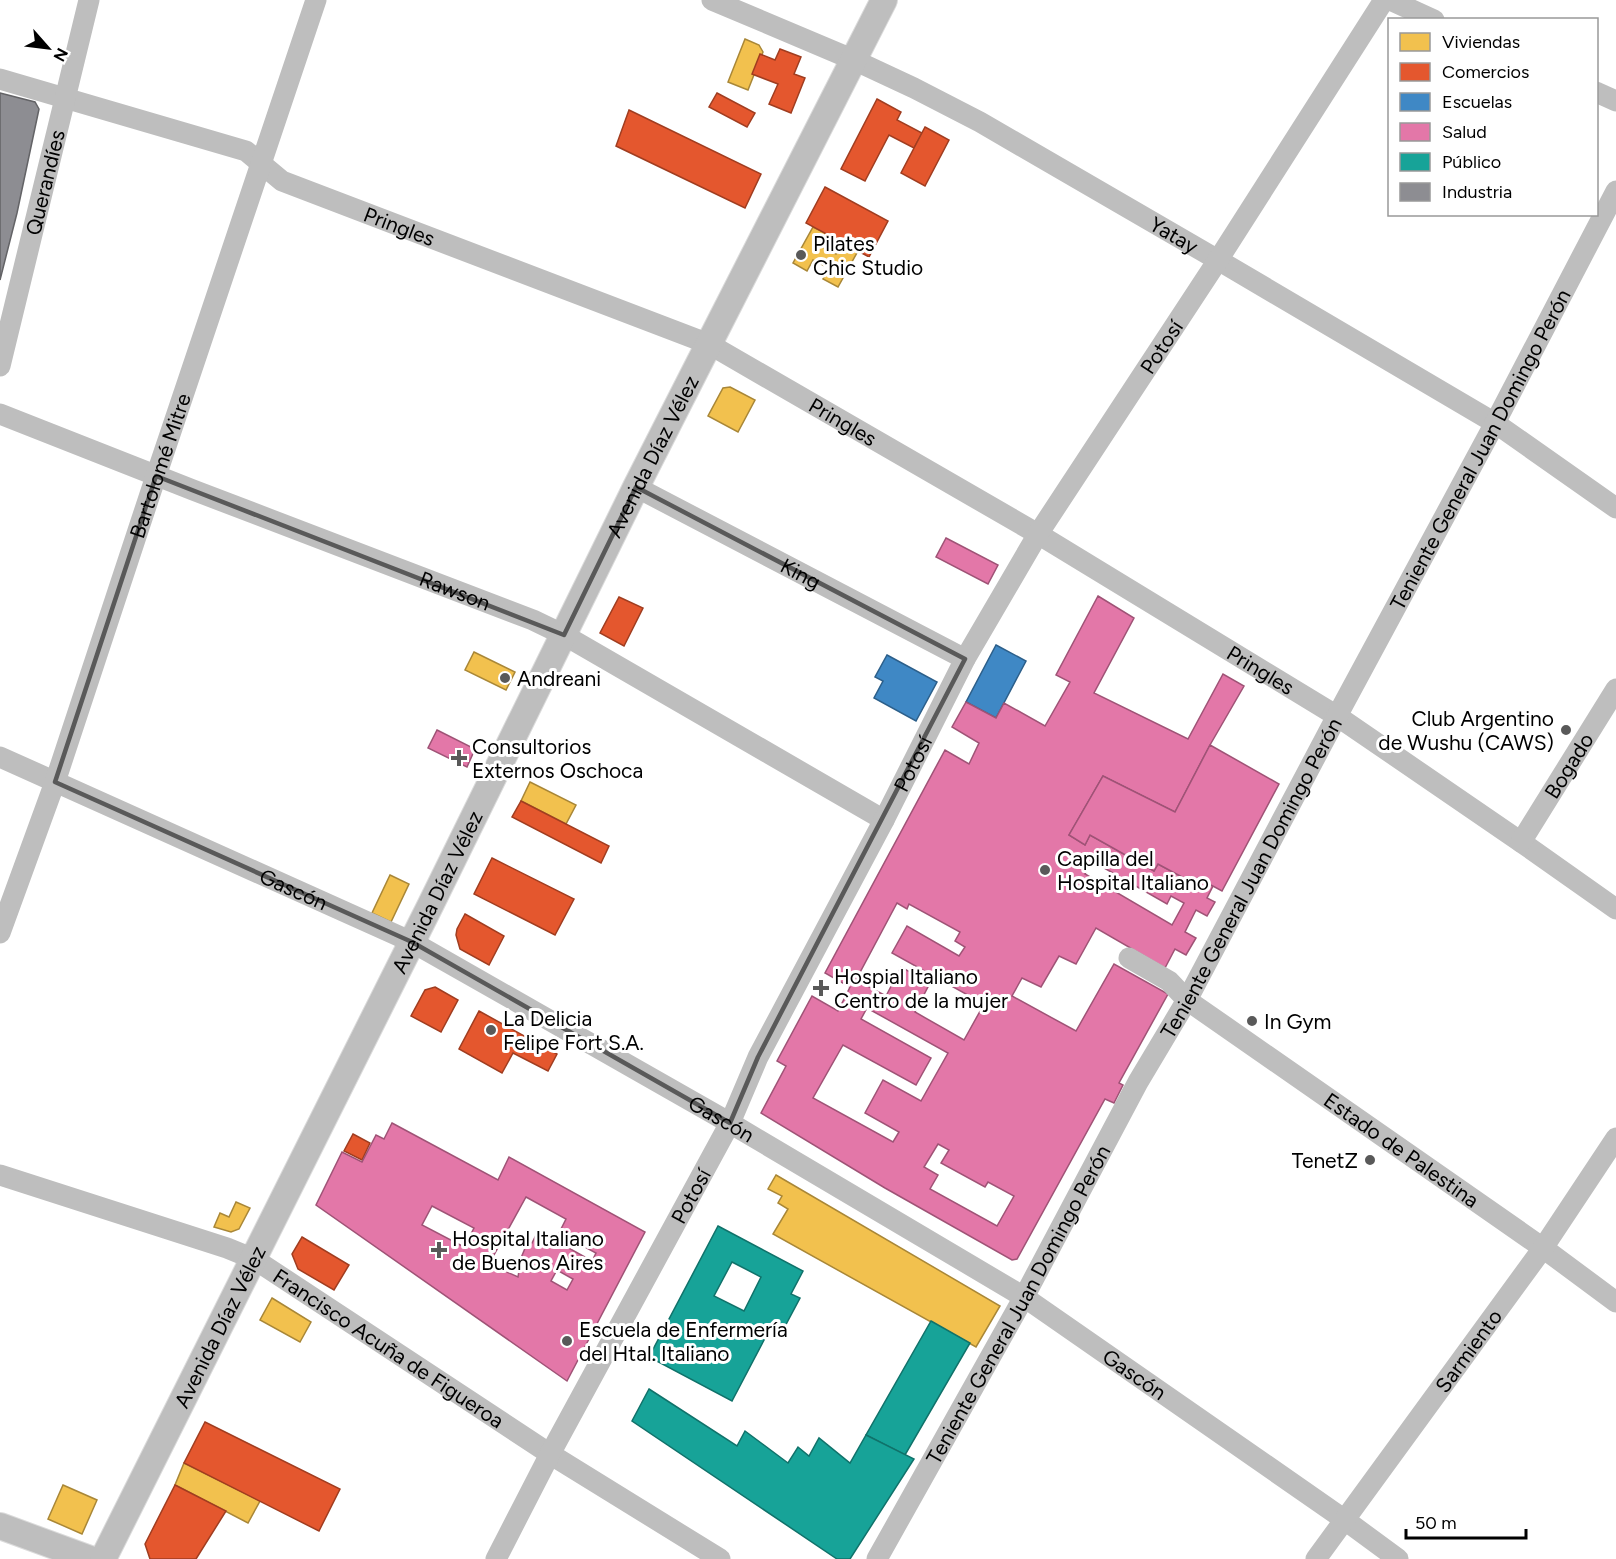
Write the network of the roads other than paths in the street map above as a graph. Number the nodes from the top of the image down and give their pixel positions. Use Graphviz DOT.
graph roads {
  1 [pos="89,0"];
  2 [pos="316,0"];
  3 [pos="712,0"];
  4 [pos="884,0"];
  5 [pos="1384,0"];
  6 [pos="1390,0"];
  7 [pos="1430,18"];
  8 [pos="854,60"];
  9 [pos="0,79"];
  10 [pos="1598,93"];
  11 [pos="66,98"];
  12 [pos="1616,101"];
  13 [pos="261,163"];
  14 [pos="1616,191"];
  15 [pos="1218,260"];
  16 [pos="709,344"];
  17 [pos="0,366"];
  18 [pos="0,414"];
  19 [pos="1495,423"];
  20 [pos="156,476"];
  21 [pos="636,487"];
  22 [pos="1616,508"];
  23 [pos="1038,534"];
  24 [pos="564,635"];
  25 [pos="965,659"];
  26 [pos="1616,690"];
  27 [pos="1337,716"];
  28 [pos="0,757"];
  29 [pos="55,782"];
  30 [pos="884,819"];
  31 [pos="1521,842"];
  32 [pos="1616,909"];
  33 [pos="0,933"];
  34 [pos="412,942"];
  35 [pos="1129,958"];
  36 [pos="1187,1000"];
  37 [pos="730,1123"];
  38 [pos="1616,1138"];
  39 [pos="0,1175"];
  40 [pos="1544,1248"];
  41 [pos="254,1259"];
  42 [pos="1024,1297"];
  43 [pos="1616,1302"];
  44 [pos="550,1454"];
  45 [pos="1345,1520"];
  46 [pos="0,1526"];
  47 [pos="90,1559"];
  48 [pos="103,1559"];
  49 [pos="496,1559"];
  50 [pos="720,1559"];
  51 [pos="877,1559"];
  52 [pos="1316,1559"];
  53 [pos="1398,1559"];
  1 -- 11 [label="street, Querandíes"];
  2 -- 13 [label="street, Bartolomé Mitre"];
  3 -- 8 [label="street, Yatay"];
  4 -- 8 [label="main road, Avenida Díaz Vélez"];
  5 -- 15 [label="street, Potosí"];
  6 -- 7 [label="street"];
  8 -- 15 [label="street, Yatay"];
  8 -- 16 [label="main road, Avenida Díaz Vélez"];
  9 -- 11 [label="street, Pringles"];
  10 -- 12 [label="street"];
  11 -- 13 [label="street, Pringles"];
  11 -- 17 [label="street, Querandíes"];
  13 -- 16 [label="street, Pringles"];
  13 -- 20 [label="street, Bartolomé Mitre"];
  14 -- 19 [label="street, Teniente General Juan Domingo Perón"];
  15 -- 19 [label="street, Yatay"];
  15 -- 23 [label="street, Potosí"];
  16 -- 21 [label="main road, Avenida Díaz Vélez"];
  16 -- 23 [label="street, Pringles"];
  18 -- 20 [label="street, Rawson"];
  19 -- 22 [label="street, Yatay"];
  19 -- 27 [label="street, Teniente General Juan Domingo Perón"];
  20 -- 24 [label="street, Rawson"];
  20 -- 29 [label="street, Bartolomé Mitre"];
  21 -- 24 [label="main road, Avenida Díaz Vélez"];
  21 -- 25 [label="street, King"];
  23 -- 25 [label="street, Potosí"];
  23 -- 27 [label="street, Pringles"];
  24 -- 30 [label="street, Rawson"];
  24 -- 34 [label="main road, Avenida Díaz Vélez"];
  25 -- 30 [label="street, Potosí"];
  26 -- 31 [label="street, Bogado"];
  27 -- 31 [label="street, Pringles"];
  27 -- 36 [label="street, Teniente General Juan Domingo Perón"];
  28 -- 29 [label="street, Gascón"];
  29 -- 33 [label="street, Bartolomé Mitre"];
  29 -- 34 [label="street, Gascón"];
  30 -- 37 [label="street, Potosí"];
  31 -- 32 [label="street, Pringles"];
  34 -- 37 [label="street, Gascón"];
  34 -- 41 [label="main road, Avenida Díaz Vélez"];
  35 -- 36 [label="street, Estado de Palestina"];
  36 -- 40 [label="street, Estado de Palestina"];
  36 -- 42 [label="street, Teniente General Juan Domingo Perón"];
  37 -- 42 [label="street, Gascón"];
  37 -- 44 [label="street, Potosí"];
  38 -- 40 [label="street, Sarmiento"];
  39 -- 41 [label="street, Francisco Acuña de Figueroa"];
  40 -- 43 [label="street, Estado de Palestina"];
  40 -- 45 [label="street, Sarmiento"];
  41 -- 44 [label="street, Francisco Acuña de Figueroa"];
  41 -- 48 [label="main road, Avenida Díaz Vélez"];
  42 -- 45 [label="street, Gascón"];
  42 -- 51 [label="street, Teniente General Juan Domingo Perón"];
  44 -- 49 [label="street, Potosí"];
  44 -- 50 [label="street, Francisco Acuña de Figueroa"];
  45 -- 52 [label="street, Sarmiento"];
  45 -- 53 [label="street, Gascón"];
  46 -- 47 [label="main road"];
}
